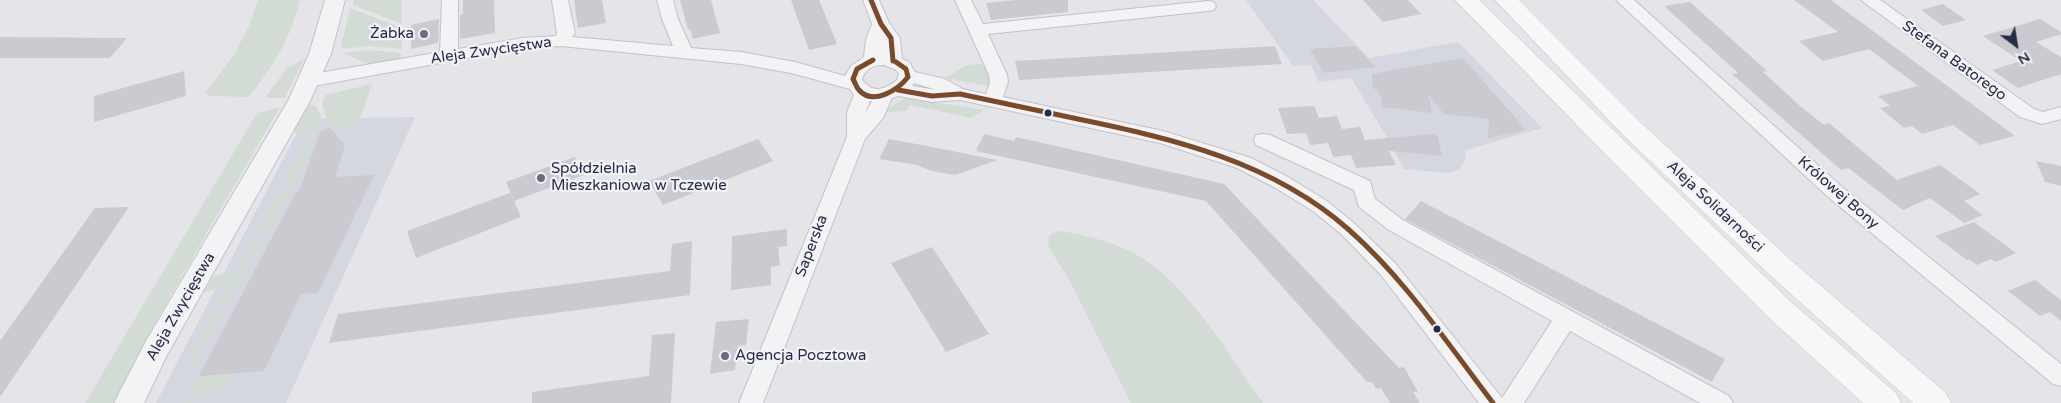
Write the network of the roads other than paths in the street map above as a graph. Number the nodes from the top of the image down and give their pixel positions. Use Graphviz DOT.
graph roads {
  1 [pos="335,0"];
  2 [pos="450,0"];
  3 [pos="560,0"];
  4 [pos="665,0"];
  5 [pos="871,0"];
  6 [pos="963,0"];
  7 [pos="1466,0"];
  8 [pos="1506,0"];
  9 [pos="1624,0"];
  10 [pos="1869,0"];
  11 [pos="1208,6"];
  12 [pos="881,24"];
  13 [pos="977,30"];
  14 [pos="561,41"];
  15 [pos="685,53"];
  16 [pos="449,56"];
  17 [pos="874,60"];
  18 [pos="893,61"];
  19 [pos="308,81"];
  20 [pos="858,82"];
  21 [pos="897,87"];
  22 [pos="993,101"];
  23 [pos="2061,113"];
  24 [pos="856,137"];
  25 [pos="1272,144"];
  26 [pos="1566,318"];
  27 [pos="2061,377"];
  28 [pos="1508,402"];
  29 [pos="129,403"];
  30 [pos="751,403"];
  31 [pos="1721,403"];
  32 [pos="1885,403"];
  33 [pos="1935,403"];
  1 -- 19 [label="street, Aleja Zwycięstwa"];
  2 -- 16 [label="street"];
  3 -- 14 [label="street"];
  4 -- 15 [label="street"];
  5 -- 12 [label="street"];
  6 -- 13 [label="street"];
  7 -- 32 [label="main road, Aleja Solidarności"];
  8 -- 33 [label="main road, Aleja Solidarności"];
  9 -- 27 [label="street, Królowej Bony"];
  10 -- 23 [label="street, Stefana Batorego"];
  11 -- 13 [label="street"];
  12 -- 17 [label="street"];
  12 -- 18 [label="street"];
  13 -- 22 [label="street"];
  14 -- 15 [label="street, Aleja Zwycięstwa"];
  14 -- 16 [label="street, Aleja Zwycięstwa"];
  15 -- 20 [label="street, Aleja Zwycięstwa"];
  16 -- 19 [label="street, Aleja Zwycięstwa"];
  17 -- 18 [label="street"];
  17 -- 20 [label="street"];
  18 -- 21 [label="street"];
  19 -- 29 [label="street, Aleja Zwycięstwa"];
  20 -- 21 [label="street, Aleja Zwycięstwa"];
  20 -- 24 [label="street"];
  21 -- 22 [label="street, Aleja Zwycięstwa"];
  21 -- 24 [label="street, Saperska"];
  22 -- 28 [label="street, Aleja Zwycięstwa"];
  24 -- 30 [label="street, Saperska"];
  25 -- 26 [label="street"];
  26 -- 28 [label="street"];
  26 -- 31 [label="street"];
}
